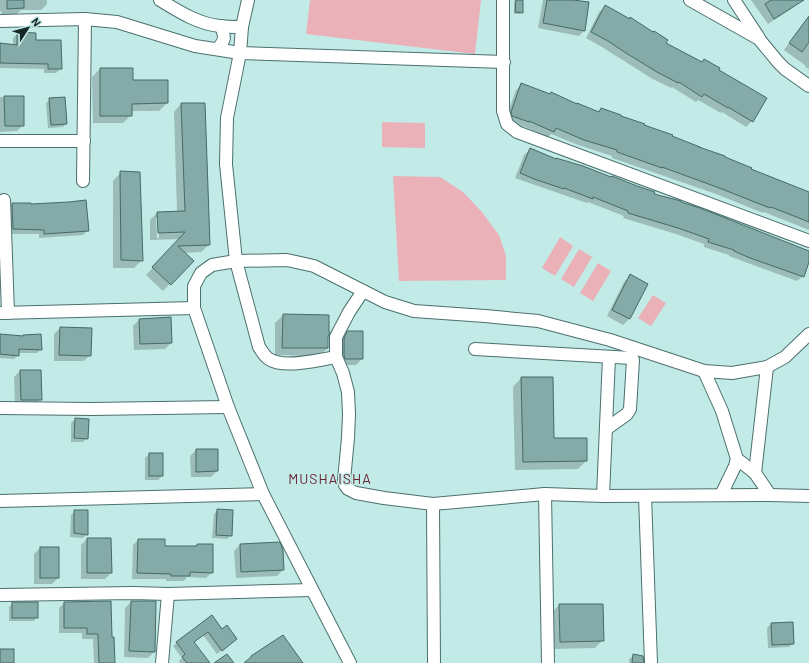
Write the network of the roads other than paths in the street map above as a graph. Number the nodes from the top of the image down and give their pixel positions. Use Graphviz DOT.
graph roads {
  1 [pos="160,0"];
  2 [pos="248,0"];
  3 [pos="503,0"];
  4 [pos="690,0"];
  5 [pos="734,0"];
  6 [pos="85,20"];
  7 [pos="0,21"];
  8 [pos="221,26"];
  9 [pos="242,27"];
  10 [pos="759,39"];
  11 [pos="217,49"];
  12 [pos="240,53"];
  13 [pos="504,62"];
  14 [pos="809,86"];
  15 [pos="0,141"];
  16 [pos="84,141"];
  17 [pos="83,181"];
  18 [pos="4,200"];
  19 [pos="809,241"];
  20 [pos="236,261"];
  21 [pos="363,291"];
  22 [pos="194,308"];
  23 [pos="4,313"];
  24 [pos="809,334"];
  25 [pos="475,349"];
  26 [pos="336,357"];
  27 [pos="609,357"];
  28 [pos="767,366"];
  29 [pos="704,371"];
  30 [pos="228,407"];
  31 [pos="0,408"];
  32 [pos="606,429"];
  33 [pos="737,459"];
  34 [pos="755,473"];
  35 [pos="263,494"];
  36 [pos="545,494"];
  37 [pos="721,495"];
  38 [pos="770,495"];
  39 [pos="603,496"];
  40 [pos="645,496"];
  41 [pos="809,496"];
  42 [pos="0,501"];
  43 [pos="434,504"];
  44 [pos="312,590"];
  45 [pos="168,594"];
  46 [pos="0,595"];
  47 [pos="162,663"];
  48 [pos="350,663"];
  49 [pos="434,663"];
  50 [pos="548,663"];
  51 [pos="651,663"];
  1 -- 8 [label="street"];
  2 -- 9 [label="street"];
  3 -- 13 [label="street"];
  4 -- 10 [label="street"];
  5 -- 10 [label="street"];
  6 -- 7 [label="street"];
  6 -- 11 [label="street"];
  6 -- 16 [label="street"];
  8 -- 9 [label="street"];
  8 -- 11 [label="street"];
  9 -- 12 [label="street"];
  10 -- 14 [label="street"];
  11 -- 12 [label="street"];
  12 -- 13 [label="street"];
  12 -- 20 [label="street"];
  13 -- 19 [label="street"];
  15 -- 16 [label="street"];
  16 -- 17 [label="street"];
  18 -- 23 [label="street"];
  20 -- 21 [label="street"];
  20 -- 22 [label="street"];
  20 -- 26 [label="street"];
  21 -- 26 [label="street"];
  21 -- 29 [label="street"];
  22 -- 23 [label="street"];
  22 -- 30 [label="street"];
  24 -- 28 [label="street"];
  25 -- 27 [label="street"];
  26 -- 43 [label="street"];
  27 -- 32 [label="street"];
  27 -- 32 [label="street"];
  28 -- 29 [label="street"];
  28 -- 34 [label="street"];
  29 -- 33 [label="street"];
  30 -- 31 [label="street"];
  30 -- 35 [label="street"];
  32 -- 39 [label="street"];
  33 -- 34 [label="street"];
  33 -- 37 [label="street"];
  34 -- 38 [label="street"];
  35 -- 42 [label="street"];
  35 -- 44 [label="street"];
  36 -- 39 [label="street"];
  36 -- 43 [label="street"];
  36 -- 50 [label="street"];
  37 -- 38 [label="street"];
  37 -- 40 [label="street"];
  38 -- 41 [label="street"];
  39 -- 40 [label="street"];
  40 -- 51 [label="street"];
  43 -- 49 [label="street"];
  44 -- 45 [label="street"];
  44 -- 48 [label="street"];
  45 -- 46 [label="street"];
  45 -- 47 [label="street"];
}
